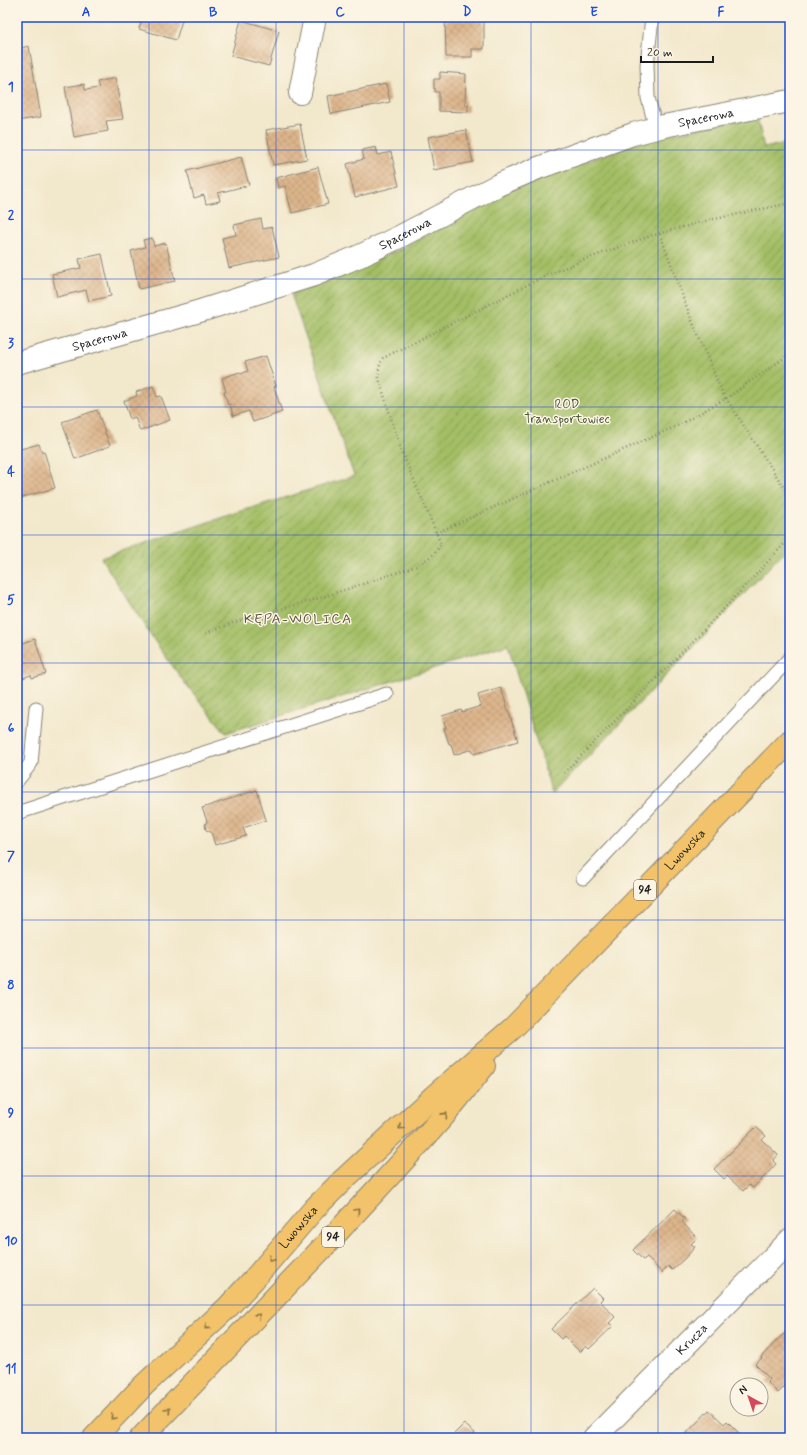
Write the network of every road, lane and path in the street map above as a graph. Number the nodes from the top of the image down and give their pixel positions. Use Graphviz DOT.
graph roads {
  1 [pos="652,17"];
  2 [pos="311,18"];
  3 [pos="300,94"];
  4 [pos="790,101"];
  5 [pos="656,128"];
  6 [pos="790,203"];
  7 [pos="660,234"];
  8 [pos="790,354"];
  9 [pos="17,363"];
  10 [pos="726,398"];
  11 [pos="790,497"];
  12 [pos="436,533"];
  13 [pos="790,538"];
  14 [pos="206,633"];
  15 [pos="790,658"];
  16 [pos="387,694"];
  17 [pos="36,708"];
  18 [pos="790,740"];
  19 [pos="564,773"];
  20 [pos="17,781"];
  21 [pos="17,813"];
  22 [pos="583,878"];
  23 [pos="514,1027"];
  24 [pos="790,1240"];
  25 [pos="94,1438"];
  26 [pos="141,1438"];
  27 [pos="594,1438"];
  1 -- 5 [label="lane"];
  2 -- 3 [label="street"];
  4 -- 5 [label="street, Spacerowa"];
  5 -- 9 [label="street, Spacerowa"];
  6 -- 7 [label="path"];
  7 -- 10 [label="path"];
  7 -- 12 [label="path"];
  8 -- 10 [label="path"];
  10 -- 11 [label="path"];
  10 -- 12 [label="path"];
  12 -- 14 [label="path"];
  13 -- 19 [label="path"];
  15 -- 22 [label="lane"];
  16 -- 21 [label="lane"];
  17 -- 20 [label="lane"];
  18 -- 23 [label="main road, Lwowska / 94"];
  23 -- 25 [label="main road, Lwowska / 94, one-way"];
  26 -- 23 [label="main road, Lwowska / 94, one-way"];
  24 -- 27 [label="street, Krucza"];
}
